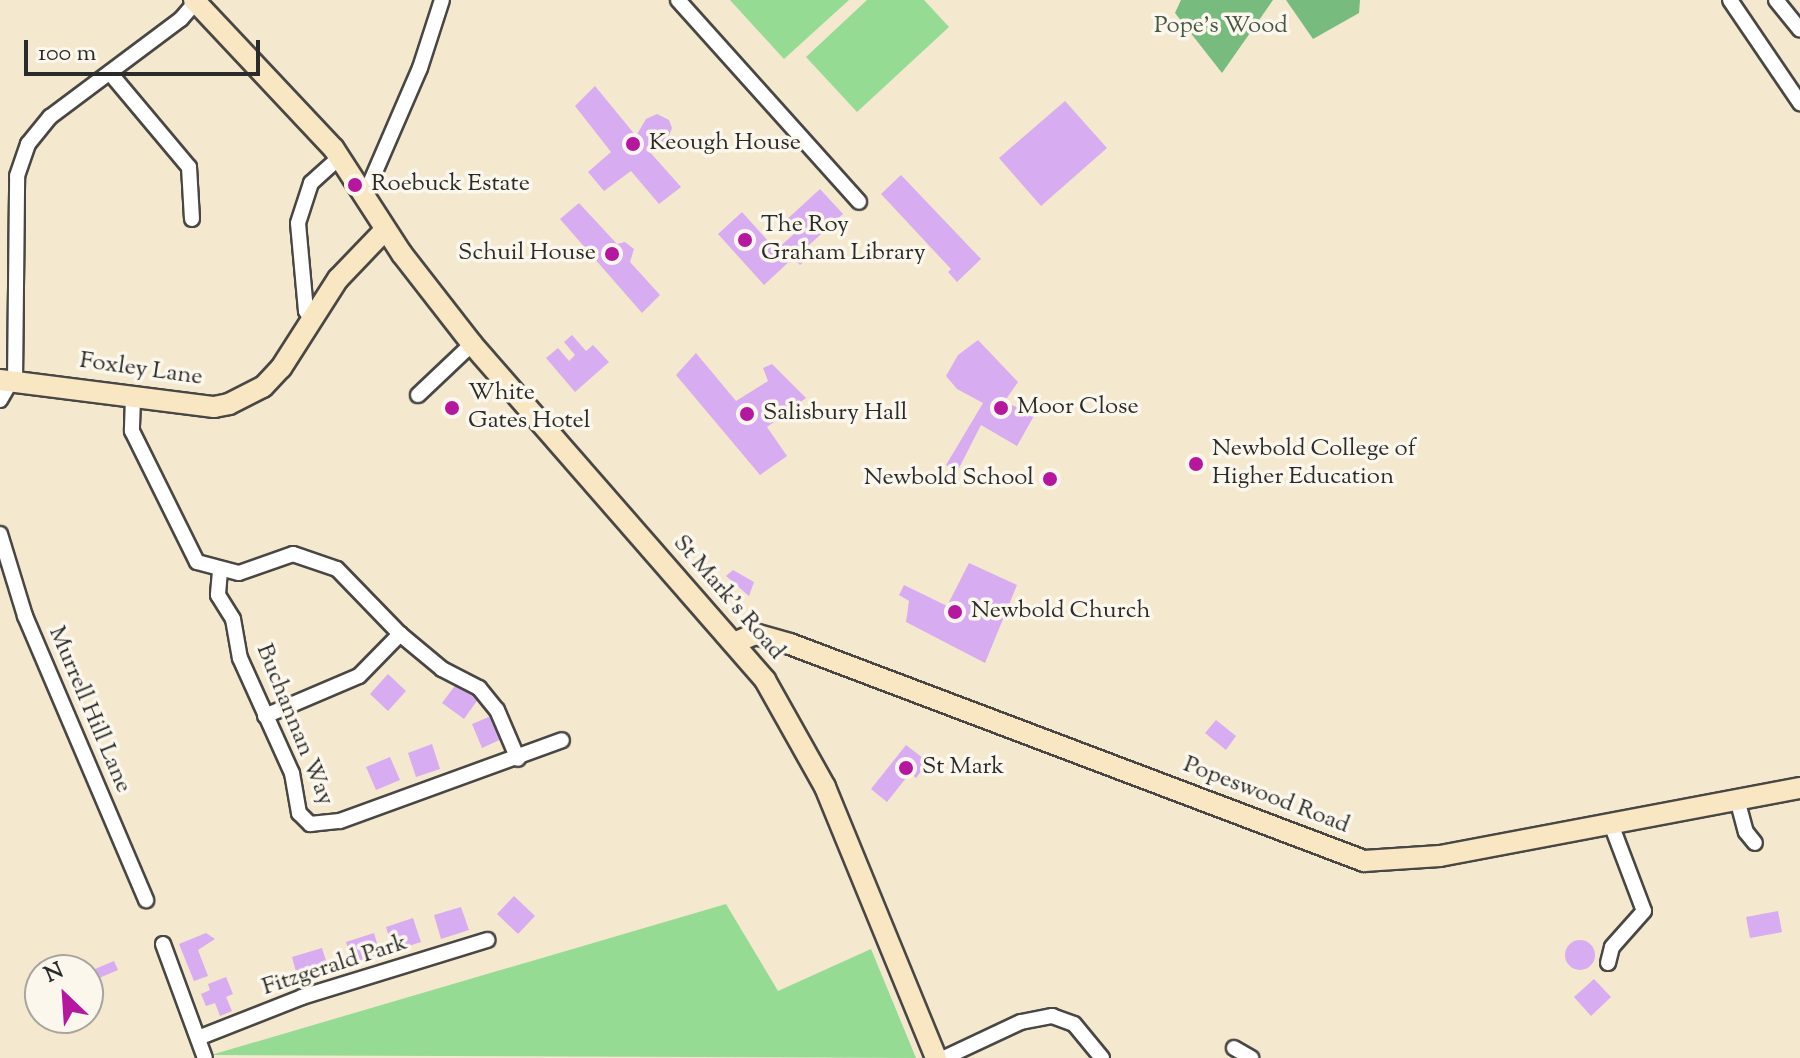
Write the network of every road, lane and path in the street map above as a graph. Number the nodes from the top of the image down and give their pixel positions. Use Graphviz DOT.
graph roads {
  1 [pos="442,0"];
  2 [pos="678,0"];
  3 [pos="1730,0"];
  4 [pos="1776,0"];
  5 [pos="195,1"];
  6 [pos="1800,30"];
  7 [pos="110,73"];
  8 [pos="1800,103"];
  9 [pos="340,157"];
  10 [pos="365,195"];
  11 [pos="859,202"];
  12 [pos="192,219"];
  13 [pos="385,230"];
  14 [pos="313,321"];
  15 [pos="472,344"];
  16 [pos="9,381"];
  17 [pos="418,395"];
  18 [pos="133,398"];
  19 [pos="0,400"];
  20 [pos="0,534"];
  21 [pos="220,571"];
  22 [pos="400,634"];
  23 [pos="734,643"];
  24 [pos="265,716"];
  25 [pos="562,740"];
  26 [pos="518,759"];
  27 [pos="1800,788"];
  28 [pos="1737,799"];
  29 [pos="1611,824"];
  30 [pos="1755,843"];
  31 [pos="146,900"];
  32 [pos="487,940"];
  33 [pos="163,944"];
  34 [pos="1608,963"];
  35 [pos="198,1038"];
  36 [pos="1234,1048"];
  37 [pos="205,1058"];
  38 [pos="936,1058"];
  39 [pos="944,1058"];
  40 [pos="1102,1058"];
  41 [pos="1251,1058"];
  1 -- 10 [label="street"];
  2 -- 11 [label="street"];
  3 -- 8 [label="street"];
  4 -- 6 [label="street"];
  5 -- 7 [label="street"];
  5 -- 9 [label="street, St Mark's Road"];
  7 -- 12 [label="street"];
  7 -- 16 [label="street"];
  9 -- 10 [label="street, St Mark's Road"];
  9 -- 14 [label="street"];
  10 -- 13 [label="street, St Mark's Road"];
  13 -- 14 [label="street, Foxley Lane"];
  13 -- 15 [label="street, St Mark's Road"];
  14 -- 18 [label="street, Foxley Lane"];
  15 -- 17 [label="street"];
  15 -- 23 [label="street, St Mark's Road"];
  16 -- 18 [label="street, Foxley Lane"];
  16 -- 19 [label="street"];
  18 -- 21 [label="street"];
  20 -- 31 [label="street, Murrell Hill Lane"];
  21 -- 22 [label="street"];
  21 -- 24 [label="street, Buchannan Way"];
  22 -- 24 [label="street"];
  22 -- 26 [label="street"];
  23 -- 29 [label="street, Popeswood Road"];
  23 -- 38 [label="street, St Mark's Road"];
  24 -- 26 [label="street, Buchannan Way"];
  25 -- 26 [label="street, Buchannan Way"];
  27 -- 28 [label="street, Popeswood Road"];
  28 -- 29 [label="street, Popeswood Road"];
  28 -- 30 [label="street"];
  29 -- 34 [label="street"];
  32 -- 35 [label="street, Fitzgerald Park"];
  33 -- 35 [label="street"];
  35 -- 37 [label="street"];
  36 -- 41 [label="street"];
  39 -- 40 [label="street"];
}
